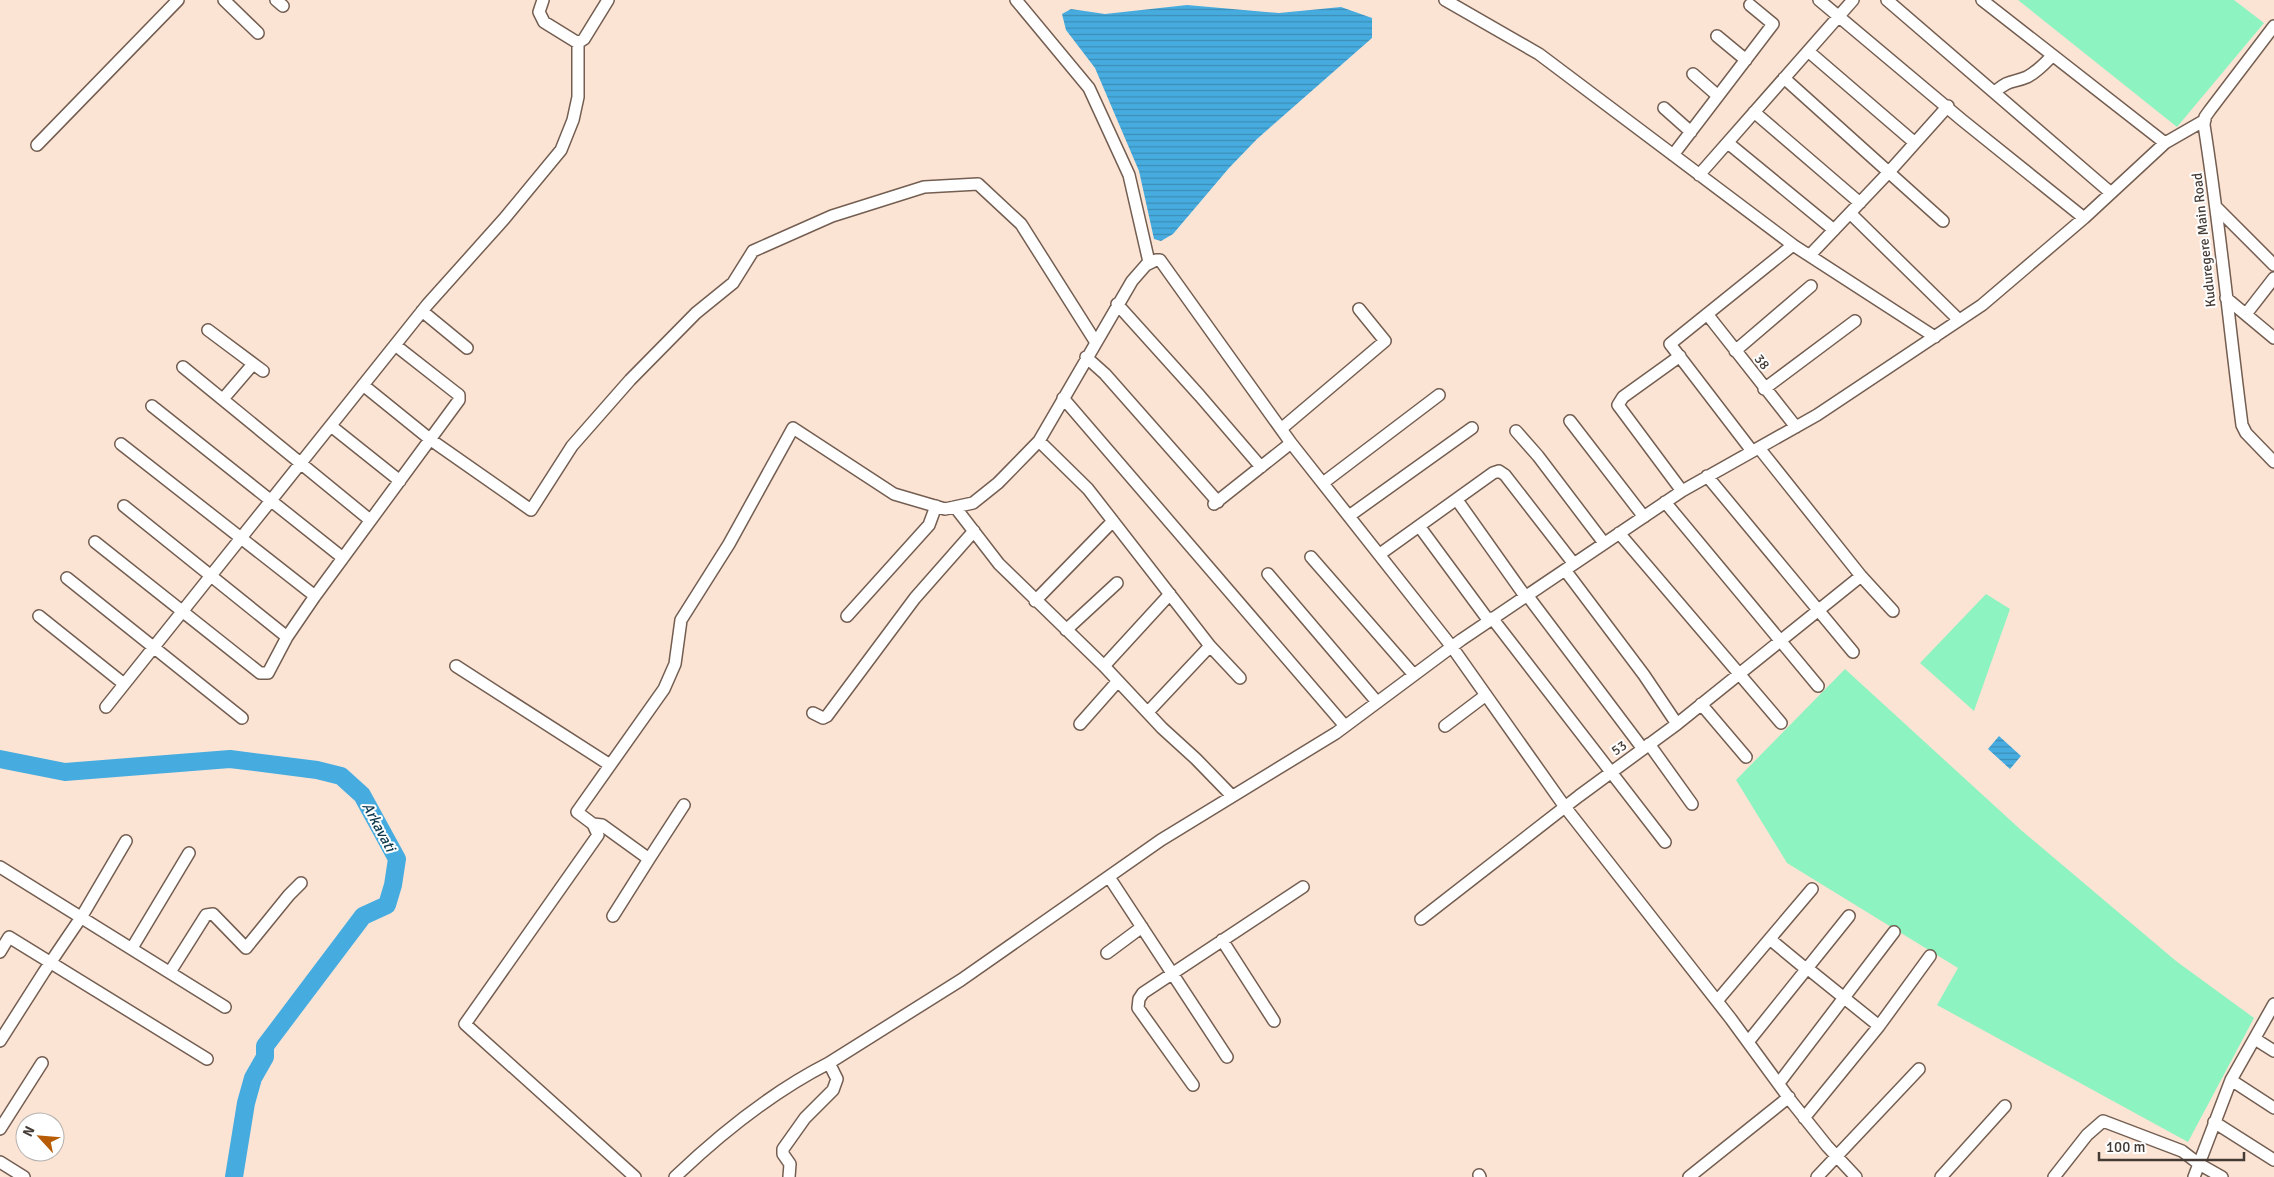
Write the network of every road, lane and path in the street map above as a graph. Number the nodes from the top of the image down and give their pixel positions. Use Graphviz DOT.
graph roads {
  1 [pos="178,0"];
  2 [pos="224,0"];
  3 [pos="542,0"];
  4 [pos="608,0"];
  5 [pos="1016,0"];
  6 [pos="1446,0"];
  7 [pos="1819,0"];
  8 [pos="1853,0"];
  9 [pos="1887,0"];
  10 [pos="1982,0"];
  11 [pos="1750,5"];
  12 [pos="1839,15"];
  13 [pos="2274,26"];
  14 [pos="258,33"];
  15 [pos="1717,36"];
  16 [pos="578,43"];
  17 [pos="1808,51"];
  18 [pos="2052,56"];
  19 [pos="1746,60"];
  20 [pos="1693,74"];
  21 [pos="1784,78"];
  22 [pos="1995,92"];
  23 [pos="1718,96"];
  24 [pos="1948,106"];
  25 [pos="1664,108"];
  26 [pos="1754,112"];
  27 [pos="2205,120"];
  28 [pos="1691,132"];
  29 [pos="1728,143"];
  30 [pos="1915,143"];
  31 [pos="2165,143"];
  32 [pos="37,145"];
  33 [pos="1673,155"];
  34 [pos="1889,172"];
  35 [pos="1699,175"];
  36 [pos="2112,193"];
  37 [pos="1860,203"];
  38 [pos="2217,208"];
  39 [pos="1850,213"];
  40 [pos="2084,218"];
  41 [pos="1943,221"];
  42 [pos="1834,230"];
  43 [pos="1793,245"];
  44 [pos="1810,255"];
  45 [pos="1155,261"];
  46 [pos="2274,265"];
  47 [pos="2274,278"];
  48 [pos="1811,286"];
  49 [pos="2226,298"];
  50 [pos="1117,304"];
  51 [pos="1359,309"];
  52 [pos="422,311"];
  53 [pos="1708,314"];
  54 [pos="2246,314"];
  55 [pos="1959,320"];
  56 [pos="1855,321"];
  57 [pos="208,330"];
  58 [pos="1935,337"];
  59 [pos="2274,338"];
  60 [pos="1095,341"];
  61 [pos="395,345"];
  62 [pos="466,348"];
  63 [pos="1735,351"];
  64 [pos="1680,356"];
  65 [pos="1086,357"];
  66 [pos="253,364"];
  67 [pos="183,367"];
  68 [pos="263,371"];
  69 [pos="364,385"];
  70 [pos="1764,389"];
  71 [pos="1439,395"];
  72 [pos="1063,398"];
  73 [pos="223,399"];
  74 [pos="152,406"];
  75 [pos="1570,421"];
  76 [pos="332,426"];
  77 [pos="1796,427"];
  78 [pos="1472,428"];
  79 [pos="1281,429"];
  80 [pos="1516,431"];
  81 [pos="430,440"];
  82 [pos="1039,441"];
  83 [pos="1292,443"];
  84 [pos="122,444"];
  85 [pos="1755,449"];
  86 [pos="2274,462"];
  87 [pos="302,463"];
  88 [pos="1261,467"];
  89 [pos="1707,476"];
  90 [pos="400,481"];
  91 [pos="1323,482"];
  92 [pos="1682,491"];
  93 [pos="1456,500"];
  94 [pos="272,501"];
  95 [pos="1665,502"];
  96 [pos="124,506"];
  97 [pos="936,506"];
  98 [pos="955,507"];
  99 [pos="1349,516"];
  100 [pos="1644,517"];
  101 [pos="370,520"];
  102 [pos="1113,521"];
  103 [pos="1419,526"];
  104 [pos="974,531"];
  105 [pos="1620,533"];
  106 [pos="241,539"];
  107 [pos="96,542"];
  108 [pos="1604,543"];
  109 [pos="1380,554"];
  110 [pos="1311,557"];
  111 [pos="343,558"];
  112 [pos="1569,567"];
  113 [pos="1268,574"];
  114 [pos="212,575"];
  115 [pos="1861,576"];
  116 [pos="67,578"];
  117 [pos="1117,583"];
  118 [pos="1170,594"];
  119 [pos="315,596"];
  120 [pos="1526,596"];
  121 [pos="1035,601"];
  122 [pos="1818,610"];
  123 [pos="1893,611"];
  124 [pos="183,612"];
  125 [pos="39,616"];
  126 [pos="847,616"];
  127 [pos="1491,620"];
  128 [pos="1066,630"];
  129 [pos="287,637"];
  130 [pos="1780,641"];
  131 [pos="1210,646"];
  132 [pos="154,647"];
  133 [pos="1452,647"];
  134 [pos="1853,652"];
  135 [pos="456,666"];
  136 [pos="1104,666"];
  137 [pos="1740,674"];
  138 [pos="1414,675"];
  139 [pos="1240,678"];
  140 [pos="1118,681"];
  141 [pos="124,684"];
  142 [pos="1818,686"];
  143 [pos="1486,695"];
  144 [pos="1377,702"];
  145 [pos="1701,704"];
  146 [pos="106,707"];
  147 [pos="1148,712"];
  148 [pos="813,713"];
  149 [pos="242,718"];
  150 [pos="1781,723"];
  151 [pos="1080,724"];
  152 [pos="1677,724"];
  153 [pos="1345,726"];
  154 [pos="1445,726"];
  155 [pos="1646,746"];
  156 [pos="1746,757"];
  157 [pos="610,765"];
  158 [pos="1611,772"];
  159 [pos="1232,796"];
  160 [pos="1692,804"];
  161 [pos="684,805"];
  162 [pos="1565,807"];
  163 [pos="593,824"];
  164 [pos="126,840"];
  165 [pos="1665,842"];
  166 [pos="189,853"];
  167 [pos="649,858"];
  168 [pos="0,866"];
  169 [pos="1109,877"];
  170 [pos="301,883"];
  171 [pos="1303,887"];
  172 [pos="1812,889"];
  173 [pos="82,916"];
  174 [pos="613,916"];
  175 [pos="1849,916"];
  176 [pos="1422,919"];
  177 [pos="1142,927"];
  178 [pos="1894,932"];
  179 [pos="5,934"];
  180 [pos="1222,940"];
  181 [pos="1771,940"];
  182 [pos="132,948"];
  183 [pos="0,952"];
  184 [pos="1107,953"];
  185 [pos="1930,956"];
  186 [pos="50,962"];
  187 [pos="1809,970"];
  188 [pos="170,972"];
  189 [pos="1172,974"];
  190 [pos="1845,997"];
  191 [pos="1717,1001"];
  192 [pos="2274,1004"];
  193 [pos="225,1006"];
  194 [pos="1274,1021"];
  195 [pos="1879,1026"];
  196 [pos="2255,1039"];
  197 [pos="0,1041"];
  198 [pos="1748,1042"];
  199 [pos="2274,1051"];
  200 [pos="1227,1057"];
  201 [pos="207,1059"];
  202 [pos="42,1063"];
  203 [pos="829,1063"];
  204 [pos="1919,1069"];
  205 [pos="2231,1080"];
  206 [pos="1779,1083"];
  207 [pos="1193,1085"];
  208 [pos="1788,1097"];
  209 [pos="2005,1106"];
  210 [pos="2274,1108"];
  211 [pos="1804,1118"];
  212 [pos="2214,1122"];
  213 [pos="0,1129"];
  214 [pos="1837,1157"];
  215 [pos="2274,1160"];
  216 [pos="0,1162"];
  217 [pos="2198,1164"];
  218 [pos="24,1177"];
  219 [pos="635,1177"];
  220 [pos="675,1177"];
  221 [pos="789,1177"];
  222 [pos="1690,1177"];
  223 [pos="1817,1177"];
  224 [pos="1856,1177"];
  225 [pos="1941,1177"];
  226 [pos="2054,1177"];
  227 [pos="2194,1177"];
  228 [pos="2222,1177"];
  1 -- 32 [label="street"];
  2 -- 14 [label="street"];
  3 -- 16 [label="street"];
  4 -- 16 [label="street"];
  5 -- 45 [label="street"];
  6 -- 33 [label="street"];
  7 -- 12 [label="street"];
  8 -- 12 [label="street"];
  9 -- 22 [label="street"];
  10 -- 18 [label="street"];
  11 -- 19 [label="street"];
  12 -- 17 [label="street"];
  12 -- 24 [label="street"];
  13 -- 27 [label="street"];
  15 -- 19 [label="street"];
  16 -- 52 [label="street"];
  17 -- 21 [label="street"];
  17 -- 30 [label="street"];
  18 -- 22 [label="street"];
  18 -- 31 [label="street"];
  19 -- 23 [label="street"];
  20 -- 23 [label="street"];
  21 -- 26 [label="street"];
  21 -- 34 [label="street"];
  22 -- 36 [label="street"];
  23 -- 28 [label="street"];
  24 -- 30 [label="street"];
  24 -- 40 [label="street"];
  25 -- 28 [label="street"];
  26 -- 29 [label="street"];
  26 -- 37 [label="street"];
  27 -- 31 [label="street"];
  27 -- 38 [label="street, Kuduregere Main Road"];
  28 -- 33 [label="street"];
  29 -- 35 [label="street"];
  29 -- 42 [label="street"];
  30 -- 34 [label="street"];
  31 -- 36 [label="street"];
  33 -- 35 [label="street"];
  34 -- 37 [label="street"];
  34 -- 41 [label="street"];
  35 -- 43 [label="street"];
  36 -- 40 [label="street"];
  37 -- 39 [label="street"];
  38 -- 46 [label="street"];
  38 -- 49 [label="street, Kuduregere Main Road"];
  39 -- 42 [label="street"];
  39 -- 55 [label="street"];
  40 -- 55 [label="street"];
  42 -- 44 [label="street"];
  43 -- 44 [label="street"];
  43 -- 53 [label="street"];
  44 -- 58 [label="street"];
  45 -- 50 [label="street"];
  45 -- 79 [label="street"];
  47 -- 54 [label="street"];
  48 -- 63 [label="street"];
  49 -- 54 [label="street"];
  49 -- 86 [label="street, Kuduregere Main Road"];
  50 -- 60 [label="street"];
  50 -- 88 [label="street"];
  51 -- 79 [label="street"];
  52 -- 61 [label="street"];
  52 -- 62 [label="street"];
  53 -- 63 [label="street, 38"];
  53 -- 64 [label="street"];
  54 -- 59 [label="street"];
  55 -- 58 [label="street"];
  56 -- 70 [label="street"];
  57 -- 66 [label="street"];
  58 -- 77 [label="street"];
  60 -- 65 [label="street"];
  60 -- 81 [label="street"];
  61 -- 69 [label="street"];
  61 -- 81 [label="street"];
  63 -- 70 [label="street, 38"];
  64 -- 85 [label="street"];
  64 -- 92 [label="street"];
  65 -- 72 [label="street"];
  65 -- 88 [label="street"];
  66 -- 68 [label="street"];
  66 -- 73 [label="street"];
  67 -- 73 [label="street"];
  69 -- 76 [label="street"];
  69 -- 81 [label="street"];
  70 -- 77 [label="street, 38"];
  71 -- 91 [label="street"];
  72 -- 82 [label="street"];
  72 -- 153 [label="street"];
  73 -- 87 [label="street"];
  74 -- 94 [label="street"];
  75 -- 100 [label="street"];
  76 -- 87 [label="street"];
  76 -- 90 [label="street"];
  77 -- 85 [label="street"];
  78 -- 99 [label="street"];
  79 -- 83 [label="street"];
  80 -- 108 [label="street"];
  81 -- 90 [label="street"];
  82 -- 98 [label="street"];
  82 -- 102 [label="street"];
  83 -- 88 [label="street"];
  83 -- 91 [label="street"];
  84 -- 106 [label="street"];
  85 -- 89 [label="street"];
  85 -- 115 [label="street"];
  87 -- 94 [label="street"];
  87 -- 101 [label="street"];
  89 -- 92 [label="street"];
  89 -- 122 [label="street"];
  90 -- 101 [label="street"];
  91 -- 99 [label="street"];
  92 -- 95 [label="street"];
  93 -- 103 [label="street"];
  93 -- 112 [label="street"];
  93 -- 120 [label="street"];
  94 -- 106 [label="street"];
  94 -- 111 [label="street"];
  95 -- 100 [label="street"];
  95 -- 130 [label="street"];
  96 -- 114 [label="street"];
  97 -- 98 [label="street"];
  97 -- 126 [label="street"];
  97 -- 157 [label="street"];
  98 -- 104 [label="street"];
  99 -- 109 [label="street"];
  100 -- 105 [label="street"];
  101 -- 111 [label="street"];
  102 -- 118 [label="street"];
  102 -- 121 [label="street"];
  103 -- 109 [label="street"];
  103 -- 127 [label="street"];
  104 -- 121 [label="street"];
  104 -- 148 [label="street"];
  105 -- 108 [label="street"];
  105 -- 137 [label="street"];
  106 -- 114 [label="street"];
  106 -- 119 [label="street"];
  107 -- 124 [label="street"];
  108 -- 112 [label="street"];
  109 -- 133 [label="street"];
  110 -- 138 [label="street"];
  111 -- 119 [label="street"];
  112 -- 120 [label="street"];
  112 -- 152 [label="street"];
  113 -- 144 [label="street"];
  114 -- 124 [label="street"];
  114 -- 129 [label="street"];
  115 -- 122 [label="street, 53"];
  115 -- 123 [label="street"];
  116 -- 132 [label="street"];
  117 -- 128 [label="street"];
  118 -- 131 [label="street"];
  118 -- 136 [label="street"];
  119 -- 129 [label="street"];
  120 -- 127 [label="street"];
  120 -- 155 [label="street"];
  121 -- 128 [label="street"];
  122 -- 130 [label="street, 53"];
  122 -- 134 [label="street"];
  124 -- 129 [label="street"];
  124 -- 132 [label="street"];
  125 -- 141 [label="street"];
  127 -- 133 [label="street"];
  127 -- 158 [label="street"];
  128 -- 136 [label="street"];
  130 -- 137 [label="street, 53"];
  130 -- 142 [label="street"];
  131 -- 139 [label="street"];
  131 -- 147 [label="street"];
  132 -- 141 [label="street"];
  132 -- 149 [label="street"];
  133 -- 138 [label="street"];
  133 -- 143 [label="street"];
  135 -- 157 [label="street"];
  136 -- 140 [label="street"];
  137 -- 145 [label="street, 53"];
  137 -- 150 [label="street"];
  138 -- 144 [label="street"];
  140 -- 147 [label="street"];
  140 -- 151 [label="street"];
  141 -- 146 [label="street"];
  143 -- 154 [label="street"];
  143 -- 162 [label="street"];
  144 -- 153 [label="street"];
  145 -- 152 [label="street, 53"];
  145 -- 156 [label="street"];
  147 -- 159 [label="street"];
  152 -- 155 [label="street, 53"];
  153 -- 159 [label="street"];
  155 -- 158 [label="street, 53"];
  155 -- 160 [label="street"];
  157 -- 163 [label="street"];
  158 -- 162 [label="street, 53"];
  158 -- 165 [label="street"];
  159 -- 169 [label="street"];
  161 -- 167 [label="street"];
  162 -- 176 [label="street, 53"];
  162 -- 191 [label="street"];
  163 -- 167 [label="street"];
  163 -- 219 [label="street"];
  164 -- 173 [label="street"];
  166 -- 182 [label="street"];
  167 -- 174 [label="street"];
  168 -- 173 [label="street"];
  169 -- 177 [label="street"];
  169 -- 203 [label="street"];
  170 -- 188 [label="street"];
  171 -- 180 [label="street"];
  172 -- 181 [label="street"];
  173 -- 182 [label="street"];
  173 -- 186 [label="street"];
  175 -- 187 [label="street"];
  177 -- 184 [label="street"];
  177 -- 189 [label="street"];
  178 -- 190 [label="street"];
  179 -- 183 [label="street"];
  179 -- 186 [label="street"];
  180 -- 189 [label="street"];
  180 -- 194 [label="street"];
  181 -- 187 [label="street"];
  181 -- 191 [label="street"];
  182 -- 188 [label="street"];
  185 -- 195 [label="street"];
  186 -- 197 [label="street"];
  186 -- 201 [label="street"];
  187 -- 190 [label="street"];
  187 -- 198 [label="street"];
  188 -- 193 [label="street"];
  189 -- 200 [label="street"];
  189 -- 207 [label="street"];
  190 -- 195 [label="street"];
  190 -- 206 [label="street"];
  191 -- 198 [label="street"];
  192 -- 196 [label="street"];
  195 -- 211 [label="street"];
  196 -- 199 [label="street"];
  196 -- 205 [label="street"];
  198 -- 206 [label="street"];
  202 -- 213 [label="street"];
  203 -- 220 [label="street"];
  203 -- 221 [label="street"];
  204 -- 214 [label="street"];
  205 -- 210 [label="street"];
  205 -- 212 [label="street"];
  206 -- 208 [label="street"];
  208 -- 211 [label="street"];
  208 -- 222 [label="street"];
  209 -- 225 [label="street"];
  211 -- 214 [label="street"];
  212 -- 215 [label="street"];
  212 -- 217 [label="street"];
  214 -- 223 [label="street"];
  214 -- 224 [label="street"];
  216 -- 218 [label="street"];
  217 -- 226 [label="street"];
  217 -- 227 [label="street"];
  217 -- 228 [label="street"];
}
